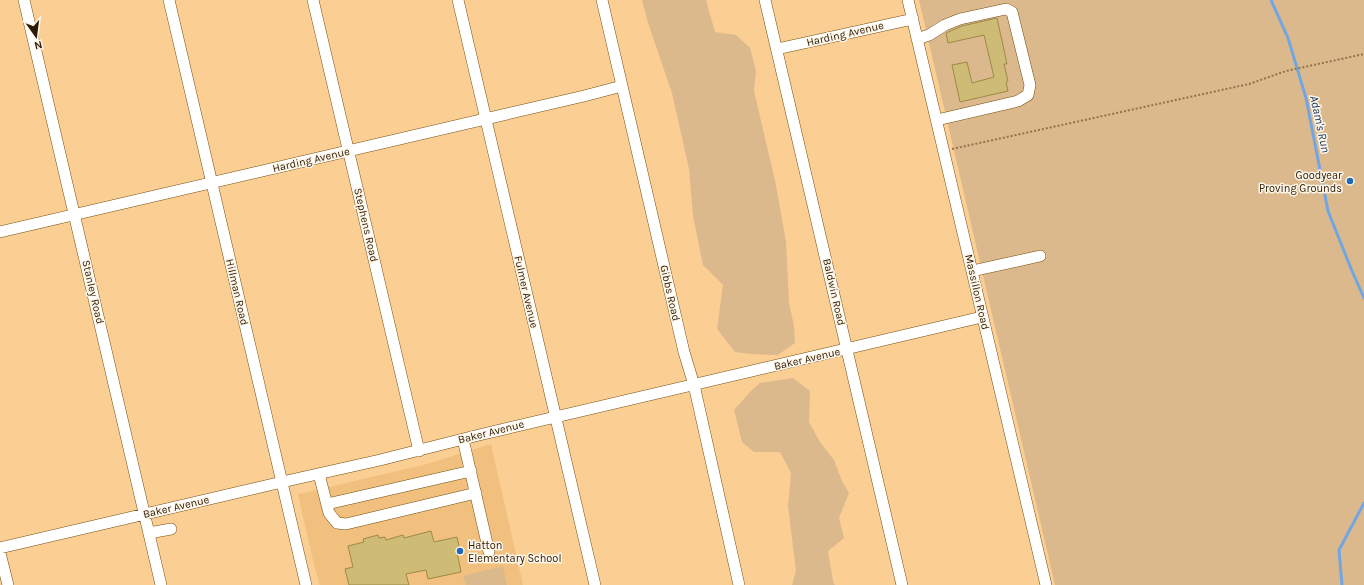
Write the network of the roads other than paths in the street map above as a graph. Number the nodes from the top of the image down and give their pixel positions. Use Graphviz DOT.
graph roads {
  1 [pos="24,0"];
  2 [pos="169,0"];
  3 [pos="313,0"];
  4 [pos="458,0"];
  5 [pos="602,0"];
  6 [pos="765,0"];
  7 [pos="908,0"];
  8 [pos="913,19"];
  9 [pos="917,39"];
  10 [pos="778,49"];
  11 [pos="622,86"];
  12 [pos="486,119"];
  13 [pos="937,120"];
  14 [pos="348,151"];
  15 [pos="212,183"];
  16 [pos="75,214"];
  17 [pos="0,232"];
  18 [pos="1040,256"];
  19 [pos="972,271"];
  20 [pos="982,317"];
  21 [pos="847,349"];
  22 [pos="694,385"];
  23 [pos="555,417"];
  24 [pos="464,439"];
  25 [pos="419,451"];
  26 [pos="471,471"];
  27 [pos="319,474"];
  28 [pos="282,482"];
  29 [pos="476,493"];
  30 [pos="327,504"];
  31 [pos="144,514"];
  32 [pos="171,529"];
  33 [pos="149,533"];
  34 [pos="0,548"];
  35 [pos="489,552"];
  36 [pos="0,553"];
  37 [pos="8,585"];
  38 [pos="161,585"];
  39 [pos="306,585"];
  40 [pos="595,585"];
  41 [pos="739,585"];
  42 [pos="902,585"];
  43 [pos="1046,585"];
  1 -- 16 [label="street, Stanley Road"];
  2 -- 15 [label="street, Hillman Road"];
  3 -- 14 [label="street, Stephens Road"];
  4 -- 12 [label="street, Fulmer Avenue"];
  5 -- 11 [label="street, Gibbs Road"];
  6 -- 10 [label="street, Baldwin Road"];
  7 -- 8 [label="street, Massillon Road"];
  8 -- 9 [label="street, Massillon Road"];
  8 -- 10 [label="street, Harding Avenue"];
  9 -- 13 [label="street, Massillon Road"];
  9 -- 13 [label="street"];
  10 -- 21 [label="street, Baldwin Road"];
  11 -- 12 [label="street, Harding Avenue"];
  11 -- 22 [label="street, Gibbs Road"];
  12 -- 14 [label="street, Harding Avenue"];
  12 -- 23 [label="street, Fulmer Avenue"];
  13 -- 19 [label="street, Massillon Road"];
  14 -- 15 [label="street, Harding Avenue"];
  14 -- 25 [label="street, Stephens Road"];
  15 -- 16 [label="street, Harding Avenue"];
  15 -- 28 [label="street, Hillman Road"];
  16 -- 17 [label="street, Harding Avenue"];
  16 -- 31 [label="street, Stanley Road"];
  18 -- 19 [label="street"];
  19 -- 20 [label="street, Massillon Road"];
  20 -- 21 [label="street, Baker Avenue"];
  20 -- 43 [label="street, Massillon Road"];
  21 -- 22 [label="street, Baker Avenue"];
  21 -- 42 [label="street, Baldwin Road"];
  22 -- 23 [label="street, Baker Avenue"];
  22 -- 41 [label="street, Gibbs Road"];
  23 -- 24 [label="street, Baker Avenue"];
  23 -- 40 [label="street, Fulmer Avenue"];
  24 -- 25 [label="street, Baker Avenue"];
  24 -- 26 [label="street"];
  25 -- 27 [label="street, Baker Avenue"];
  26 -- 29 [label="street"];
  26 -- 30 [label="street"];
  27 -- 28 [label="street, Baker Avenue"];
  27 -- 30 [label="street"];
  28 -- 31 [label="street, Baker Avenue"];
  28 -- 39 [label="street, Hillman Road"];
  29 -- 30 [label="street"];
  29 -- 35 [label="street"];
  31 -- 33 [label="street, Stanley Road"];
  31 -- 34 [label="street, Baker Avenue"];
  32 -- 33 [label="street"];
  33 -- 38 [label="street, Stanley Road"];
  36 -- 37 [label="street"];
}
